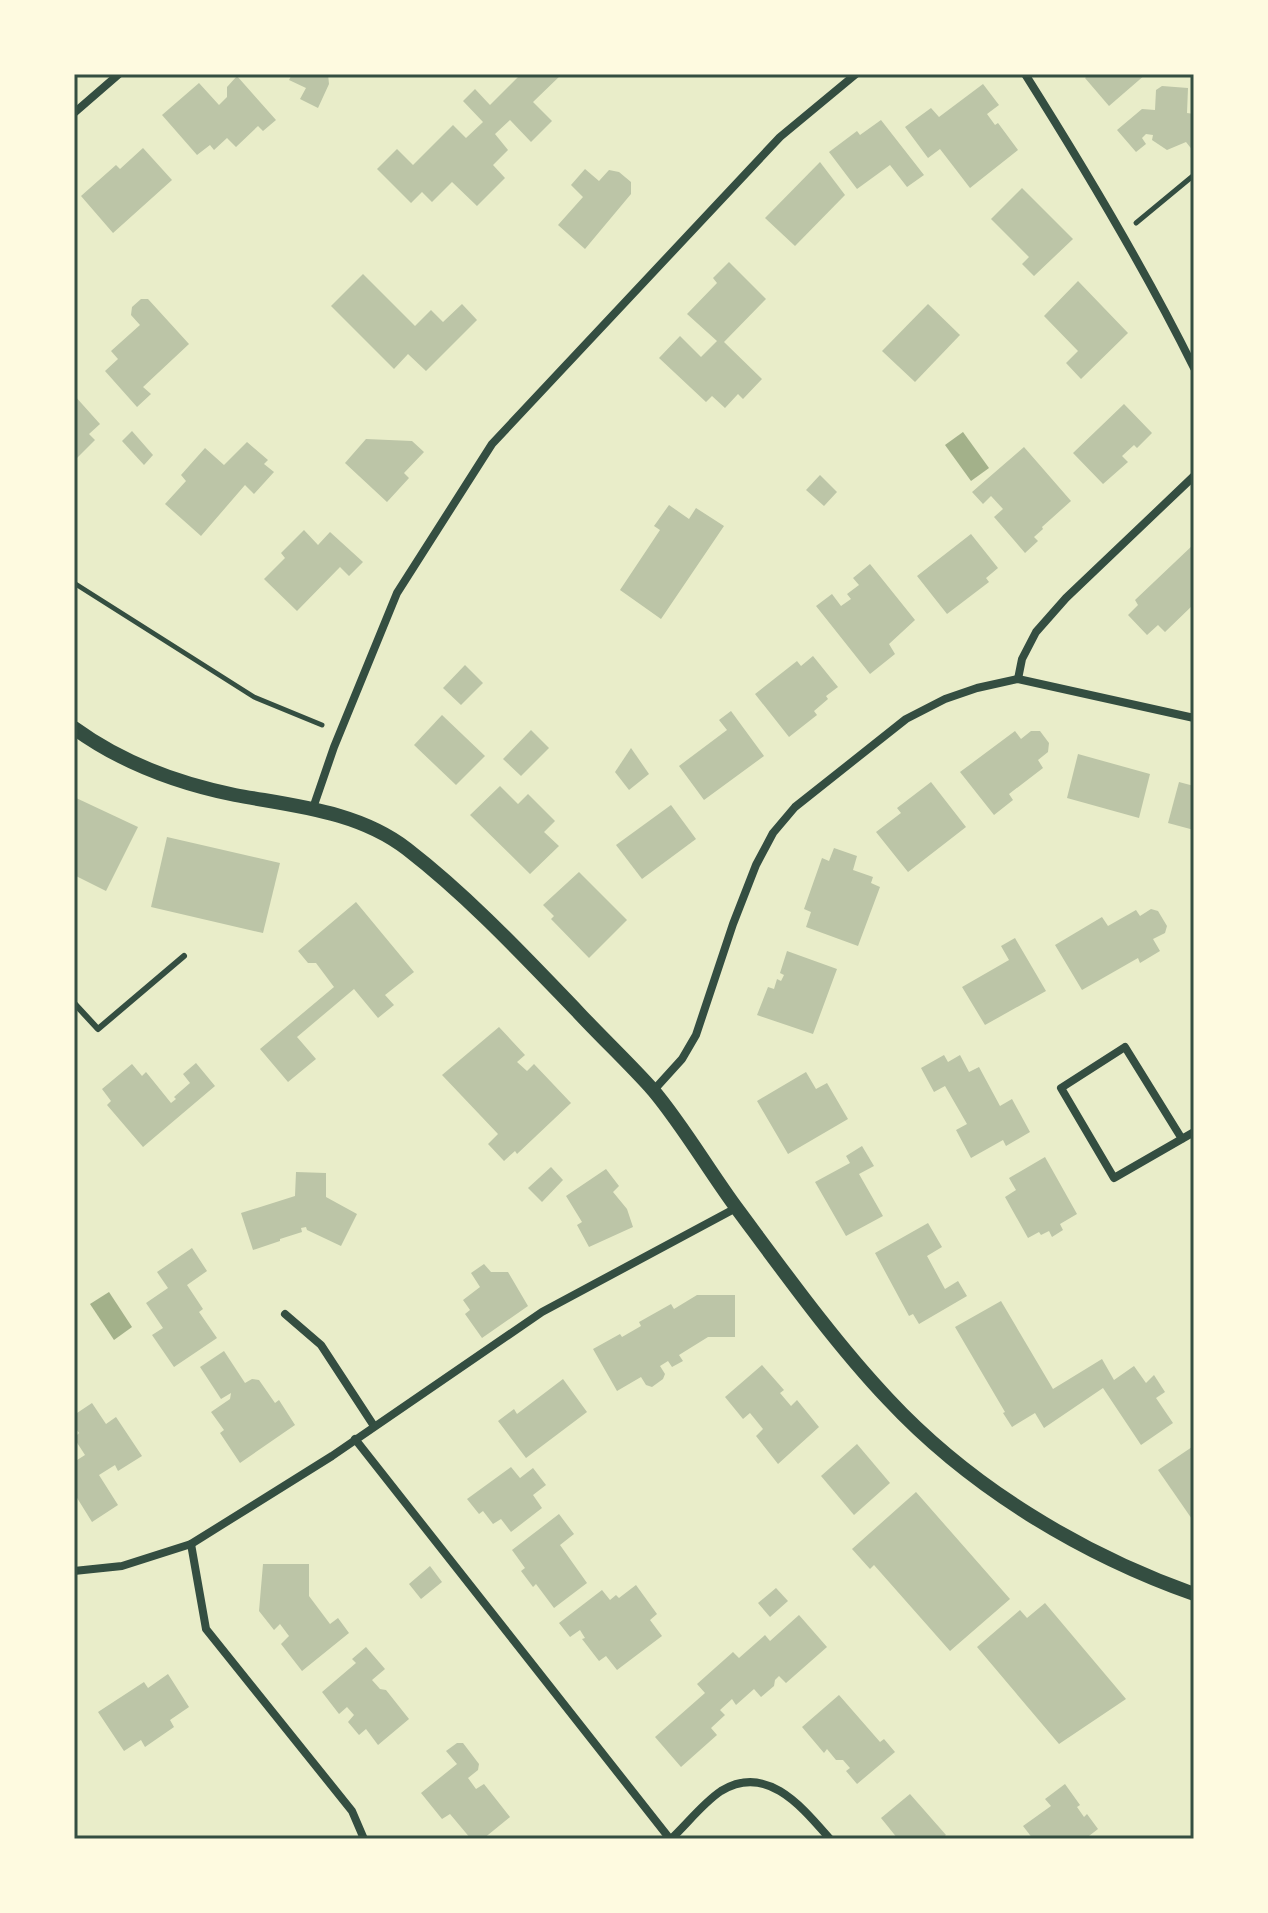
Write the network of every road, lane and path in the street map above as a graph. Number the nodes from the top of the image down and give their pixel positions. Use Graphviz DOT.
graph roads {
  1 [pos="119,74"];
  2 [pos="856,74"];
  3 [pos="1025,74"];
  4 [pos="74,113"];
  5 [pos="1194,175"];
  6 [pos="1121,235"];
  7 [pos="1194,368"];
  8 [pos="1194,476"];
  9 [pos="74,583"];
  10 [pos="1018,679"];
  11 [pos="1194,718"];
  12 [pos="74,728"];
  13 [pos="342,728"];
  14 [pos="313,808"];
  15 [pos="184,956"];
  16 [pos="74,1003"];
  17 [pos="653,1091"];
  18 [pos="1194,1132"];
  19 [pos="1182,1139"];
  20 [pos="736,1208"];
  21 [pos="285,1314"];
  22 [pos="374,1426"];
  23 [pos="355,1439"];
  24 [pos="191,1544"];
  25 [pos="74,1571"];
  26 [pos="1194,1594"];
  27 [pos="364,1839"];
  28 [pos="670,1839"];
  29 [pos="830,1839"];
  1 -- 4 [label="street"];
  2 -- 13 [label="street"];
  3 -- 6 [label="street"];
  5 -- 6 [label="path"];
  6 -- 7 [label="street"];
  8 -- 10 [label="street"];
  9 -- 13 [label="path"];
  10 -- 11 [label="street"];
  10 -- 17 [label="street"];
  12 -- 14 [label="street"];
  13 -- 14 [label="street"];
  14 -- 17 [label="street"];
  15 -- 16 [label="lane"];
  17 -- 20 [label="street"];
  18 -- 19 [label="street"];
  19 -- 19 [label="street"];
  20 -- 22 [label="street"];
  20 -- 26 [label="street"];
  21 -- 22 [label="street"];
  22 -- 23 [label="street"];
  23 -- 24 [label="street"];
  23 -- 28 [label="street"];
  24 -- 25 [label="street"];
  24 -- 27 [label="street"];
  28 -- 29 [label="street"];
}
